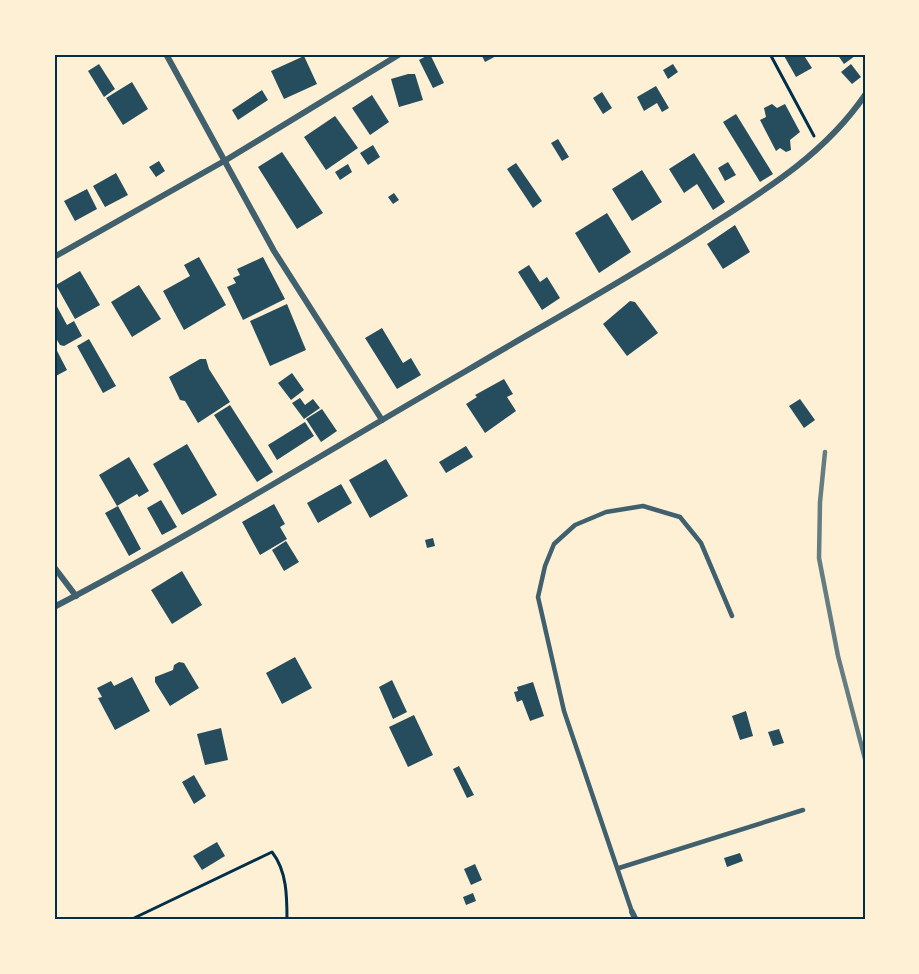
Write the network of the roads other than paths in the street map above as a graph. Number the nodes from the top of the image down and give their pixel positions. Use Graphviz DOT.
graph roads {
  1 [pos="166,54"];
  2 [pos="400,54"];
  3 [pos="865,94"];
  4 [pos="226,160"];
  5 [pos="54,257"];
  6 [pos="382,420"];
  7 [pos="54,567"];
  8 [pos="76,596"];
  9 [pos="54,607"];
  10 [pos="732,616"];
  11 [pos="803,810"];
  12 [pos="619,868"];
  13 [pos="632,912"];
  14 [pos="636,920"];
  1 -- 4 [label="street"];
  2 -- 4 [label="street"];
  3 -- 6 [label="street"];
  4 -- 5 [label="street"];
  4 -- 6 [label="street"];
  6 -- 8 [label="street"];
  7 -- 8 [label="street"];
  8 -- 9 [label="street"];
  10 -- 12 [label="lane"];
  11 -- 12 [label="lane"];
  12 -- 13 [label="lane"];
  13 -- 14 [label="street"];
}
